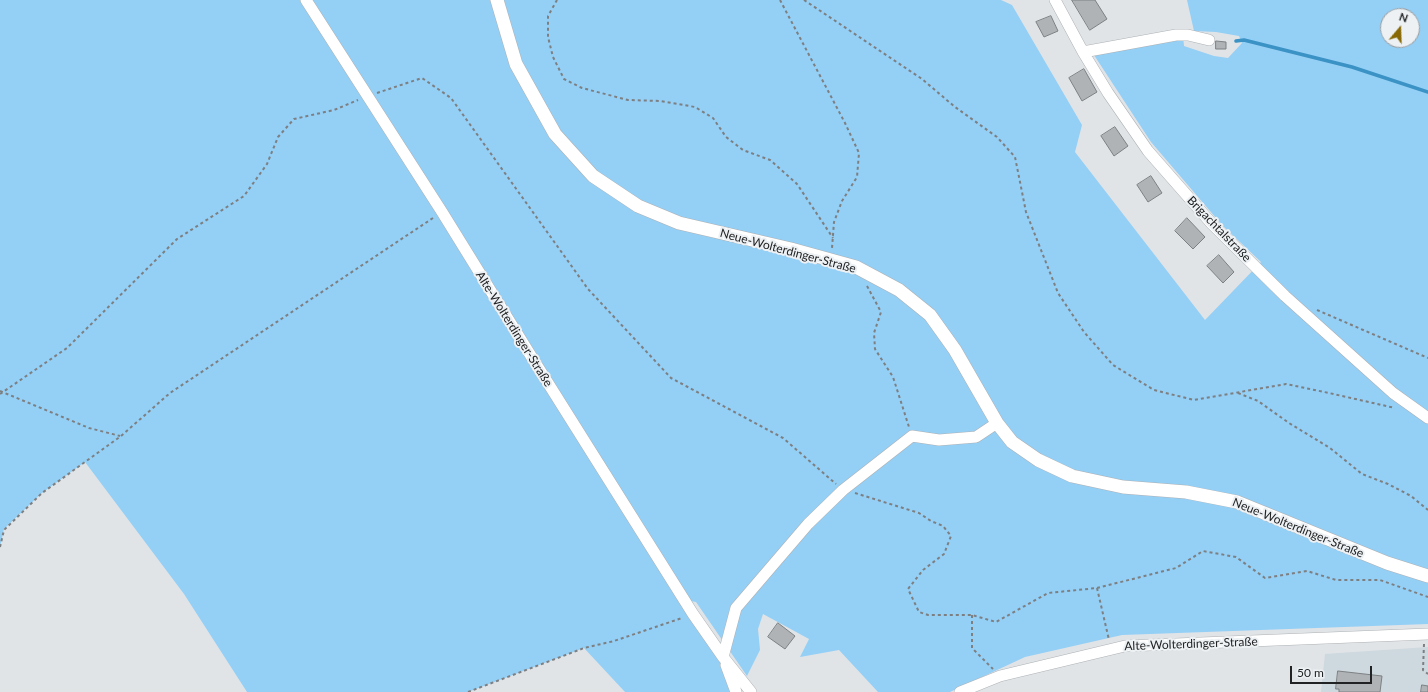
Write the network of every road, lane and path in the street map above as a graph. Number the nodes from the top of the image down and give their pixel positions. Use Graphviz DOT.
graph roads {
  1 [pos="306,0"];
  2 [pos="497,0"];
  3 [pos="557,0"];
  4 [pos="780,0"];
  5 [pos="804,0"];
  6 [pos="1055,0"];
  7 [pos="1209,40"];
  8 [pos="1083,52"];
  9 [pos="368,97"];
  10 [pos="442,212"];
  11 [pos="833,238"];
  12 [pos="832,260"];
  13 [pos="856,267"];
  14 [pos="1314,308"];
  15 [pos="1428,358"];
  16 [pos="1,392"];
  17 [pos="1238,393"];
  18 [pos="1400,410"];
  19 [pos="1428,418"];
  20 [pos="997,423"];
  21 [pos="121,436"];
  22 [pos="912,436"];
  23 [pos="843,490"];
  24 [pos="1428,510"];
  25 [pos="0,547"];
  26 [pos="1428,576"];
  27 [pos="1097,588"];
  28 [pos="1428,597"];
  29 [pos="693,614"];
  30 [pos="972,615"];
  31 [pos="1427,634"];
  32 [pos="1111,648"];
  33 [pos="723,657"];
  34 [pos="1428,674"];
  35 [pos="1000,676"];
  36 [pos="964,691"];
  37 [pos="468,692"];
  38 [pos="736,692"];
  39 [pos="751,692"];
  1 -- 9 [label="street, Alte-Wolterdinger-Straße"];
  2 -- 12 [label="main road, Neue-Wolterdinger-Straße"];
  3 -- 11 [label="path"];
  4 -- 11 [label="path"];
  5 -- 17 [label="path"];
  6 -- 8 [label="street, Brigachtalstraße"];
  7 -- 8 [label="street"];
  8 -- 19 [label="street, Brigachtalstraße"];
  9 -- 10 [label="street, Alte-Wolterdinger-Straße"];
  9 -- 16 [label="path"];
  9 -- 23 [label="path"];
  10 -- 21 [label="path"];
  10 -- 29 [label="street, Alte-Wolterdinger-Straße"];
  11 -- 12 [label="path"];
  12 -- 13 [label="main road, Neue-Wolterdinger-Straße"];
  13 -- 20 [label="main road, Neue-Wolterdinger-Straße"];
  13 -- 22 [label="path"];
  14 -- 15 [label="path"];
  16 -- 21 [label="path"];
  17 -- 18 [label="path"];
  17 -- 24 [label="path"];
  20 -- 22 [label="street"];
  20 -- 26 [label="main road, Neue-Wolterdinger-Straße"];
  21 -- 25 [label="path"];
  22 -- 23 [label="street"];
  23 -- 30 [label="path"];
  23 -- 33 [label="street"];
  27 -- 28 [label="path"];
  27 -- 30 [label="path"];
  27 -- 32 [label="path"];
  29 -- 33 [label="street, Alte-Wolterdinger-Straße"];
  29 -- 37 [label="path"];
  30 -- 35 [label="path"];
  31 -- 32 [label="street, Alte-Wolterdinger-Straße"];
  31 -- 34 [label="path"];
  32 -- 35 [label="street, Alte-Wolterdinger-Straße"];
  33 -- 38 [label="street, Alte-Wolterdinger-Straße"];
  33 -- 39 [label="street, Alte-Wolterdinger-Straße"];
  35 -- 36 [label="street, Alte-Wolterdinger-Straße"];
}
